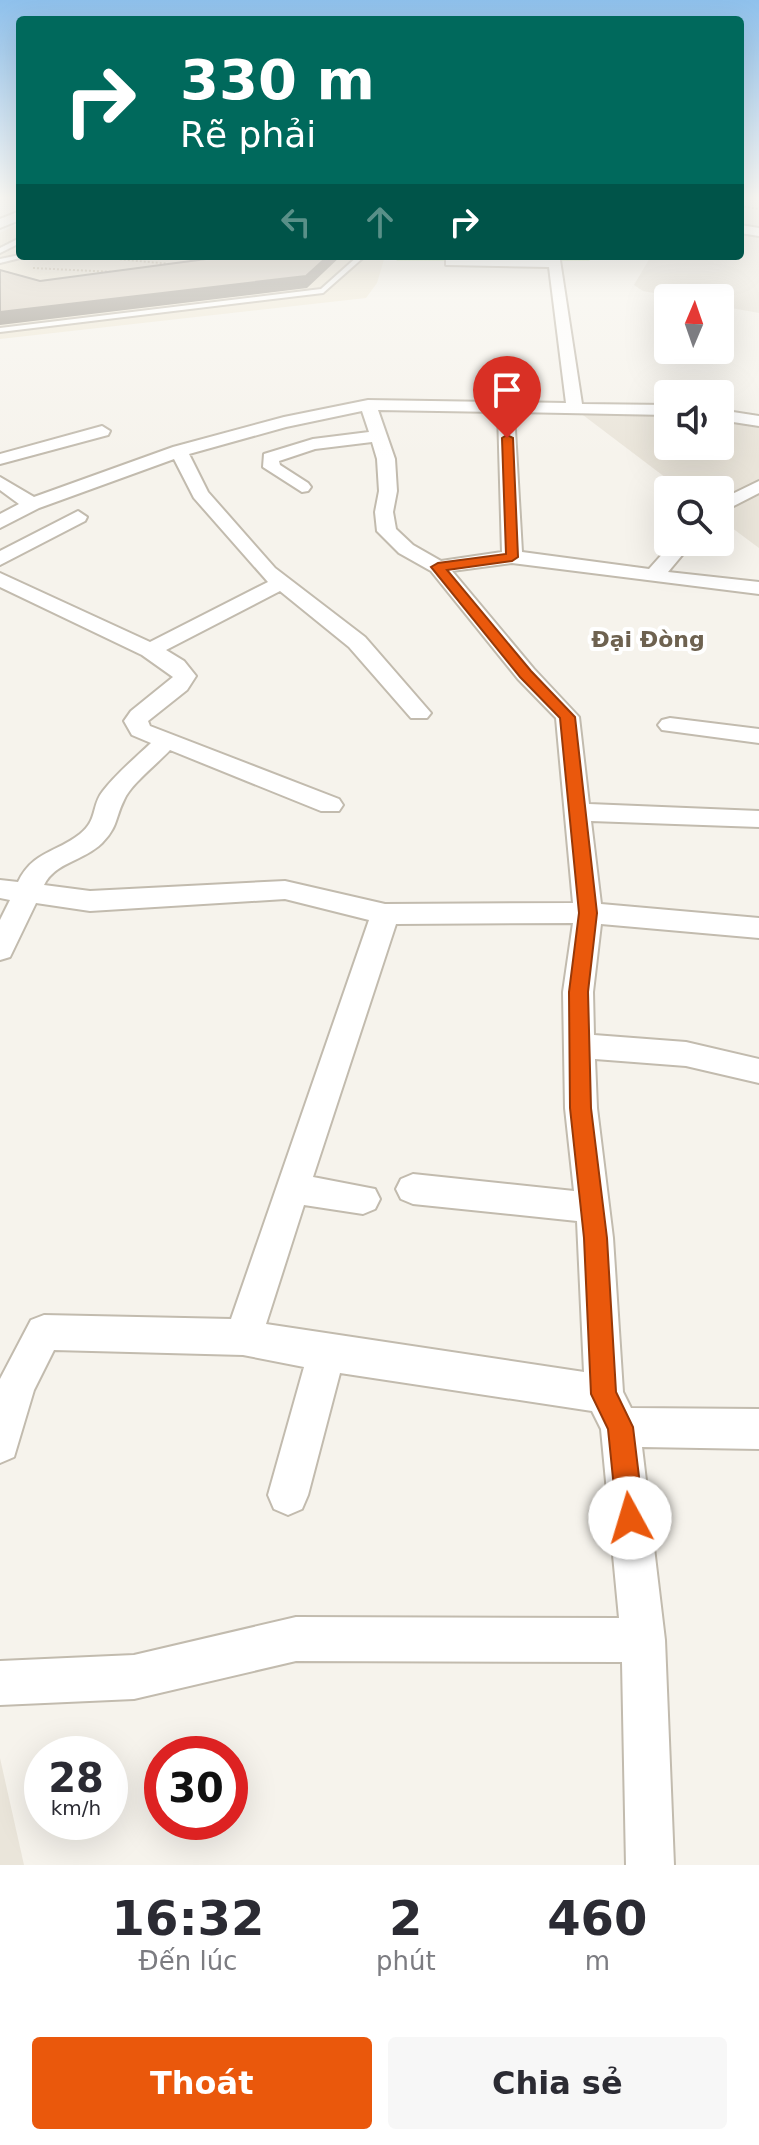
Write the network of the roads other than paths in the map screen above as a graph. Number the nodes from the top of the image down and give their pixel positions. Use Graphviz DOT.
graph roads {
  1 [pos="330,285"];
  2 [pos="558,285"];
  3 [pos="0,330"];
  4 [pos="368,405"];
  5 [pos="506,408"];
  6 [pos="575,409"];
  7 [pos="654,410"];
  8 [pos="734,417"];
  9 [pos="759,421"];
  10 [pos="102,431"];
  11 [pos="378,436"];
  12 [pos="179,451"];
  13 [pos="0,459"];
  14 [pos="0,482"];
  15 [pos="759,486"];
  16 [pos="302,487"];
  17 [pos="734,499"];
  18 [pos="32,504"];
  19 [pos="78,517"];
  20 [pos="0,522"];
  21 [pos="671,556"];
  22 [pos="512,557"];
  23 [pos="0,559"];
  24 [pos="438,567"];
  25 [pos="654,576"];
  26 [pos="0,579"];
  27 [pos="281,583"];
  28 [pos="759,588"];
  29 [pos="150,650"];
  30 [pos="419,713"];
  31 [pos="670,725"];
  32 [pos="759,736"];
  33 [pos="166,741"];
  34 [pos="330,805"];
  35 [pos="576,812"];
  36 [pos="759,819"];
  37 [pos="12,891"];
  38 [pos="588,913"];
  39 [pos="385,914"];
  40 [pos="759,928"];
  41 [pos="0,950"];
  42 [pos="580,1046"];
  43 [pos="759,1071"];
  44 [pos="294,1189"];
  45 [pos="413,1189"];
  46 [pos="363,1199"];
  47 [pos="592,1208"];
  48 [pos="243,1337"];
  49 [pos="327,1353"];
  50 [pos="8,1386"];
  51 [pos="612,1410"];
  52 [pos="759,1429"];
  53 [pos="0,1443"];
  54 [pos="288,1495"];
  55 [pos="643,1640"];
  56 [pos="0,1683"];
  57 [pos="650,1865"];
  1 -- 3 [label="lane"];
  2 -- 6 [label="street"];
  4 -- 5 [label="street"];
  4 -- 11 [label="street"];
  4 -- 12 [label="street"];
  5 -- 6 [label="street"];
  5 -- 22 [label="street"];
  6 -- 7 [label="street"];
  8 -- 9 [label="street"];
  10 -- 13 [label="street"];
  11 -- 16 [label="street"];
  11 -- 24 [label="street"];
  12 -- 18 [label="street"];
  12 -- 27 [label="street"];
  14 -- 18 [label="street"];
  15 -- 17 [label="street"];
  18 -- 20 [label="street"];
  19 -- 23 [label="street"];
  21 -- 25 [label="street"];
  22 -- 24 [label="street"];
  22 -- 25 [label="street"];
  24 -- 35 [label="street"];
  25 -- 28 [label="street"];
  26 -- 29 [label="street"];
  27 -- 29 [label="street"];
  27 -- 30 [label="street"];
  29 -- 33 [label="street"];
  31 -- 32 [label="street"];
  33 -- 34 [label="street"];
  33 -- 37 [label="street"];
  35 -- 36 [label="street"];
  35 -- 38 [label="street"];
  37 -- 39 [label="street"];
  37 -- 41 [label="street"];
  38 -- 39 [label="street"];
  38 -- 40 [label="street"];
  38 -- 42 [label="street"];
  39 -- 44 [label="street"];
  42 -- 43 [label="street"];
  42 -- 47 [label="street"];
  44 -- 46 [label="street"];
  44 -- 48 [label="street"];
  45 -- 47 [label="street"];
  47 -- 51 [label="street"];
  48 -- 49 [label="street"];
  48 -- 50 [label="street"];
  49 -- 51 [label="street"];
  49 -- 54 [label="street"];
  50 -- 53 [label="street"];
  51 -- 52 [label="street"];
  51 -- 55 [label="street"];
  55 -- 56 [label="street"];
  55 -- 57 [label="street"];
}
